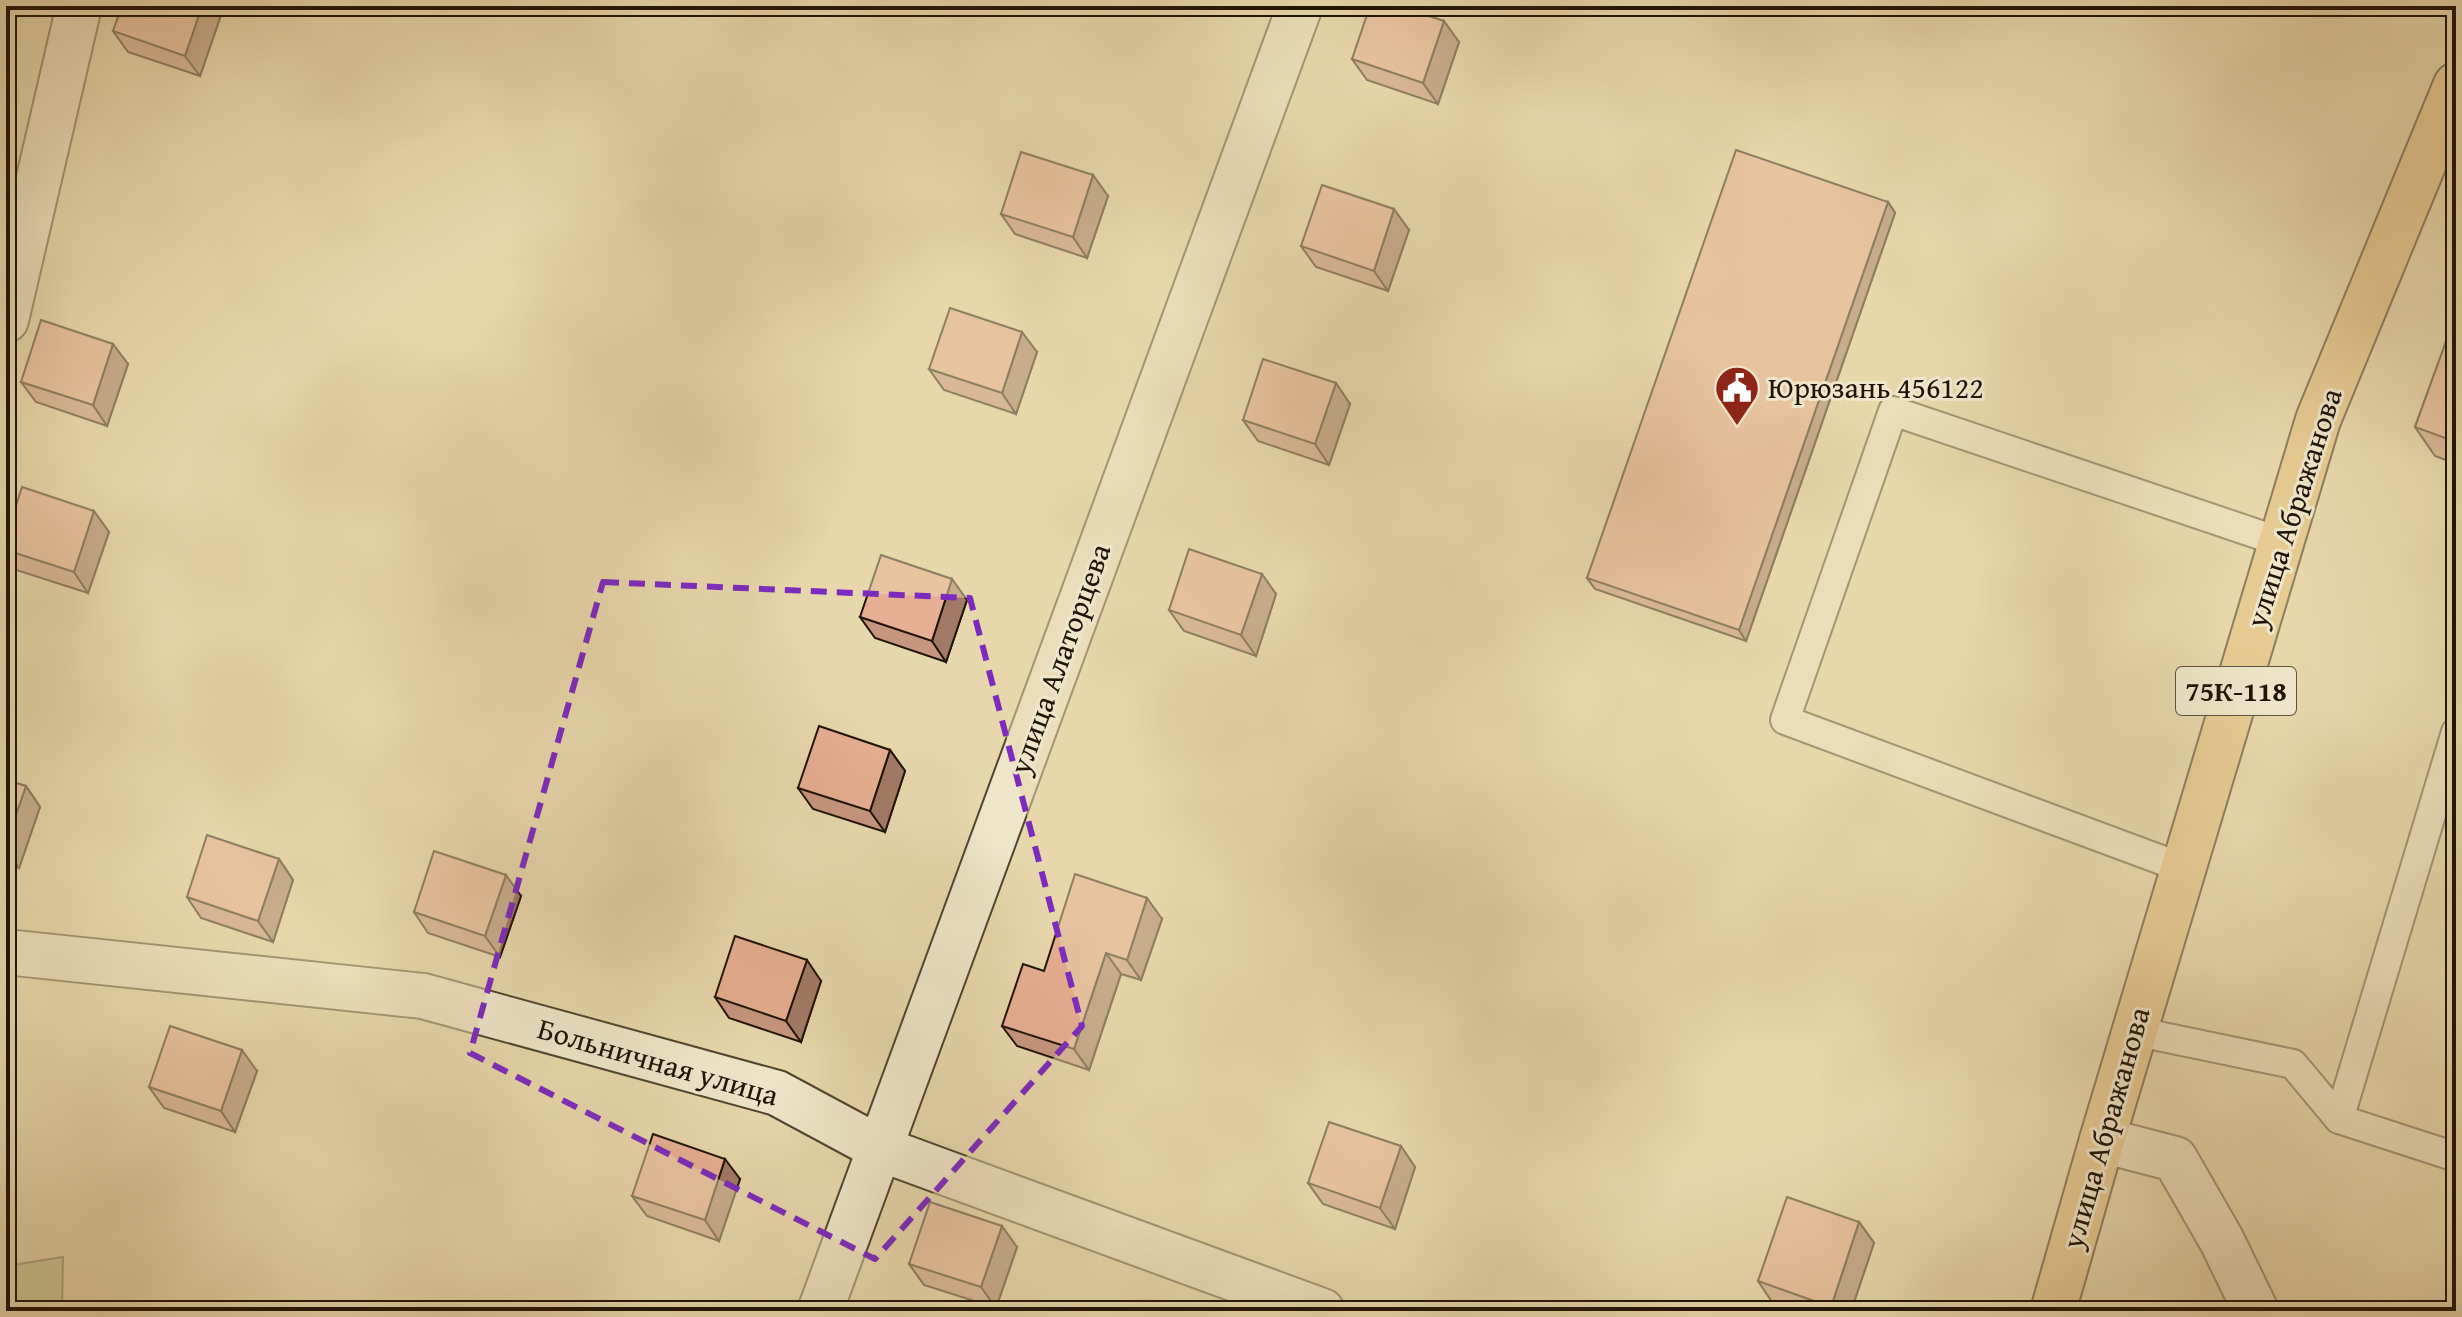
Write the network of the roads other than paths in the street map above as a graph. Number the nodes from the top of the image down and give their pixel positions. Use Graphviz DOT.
graph roads {
  1 [pos="79,6"];
  2 [pos="1300,6"];
  3 [pos="2456,85"];
  4 [pos="6,320"];
  5 [pos="2281,542"];
  6 [pos="2456,732"];
  7 [pos="2183,868"];
  8 [pos="6,952"];
  9 [pos="2134,1031"];
  10 [pos="2339,1119"];
  11 [pos="2102,1140"];
  12 [pos="881,1149"];
  13 [pos="2456,1157"];
  14 [pos="820,1311"];
  15 [pos="1322,1311"];
  16 [pos="2053,1311"];
  17 [pos="2256,1311"];
  1 -- 4 [label="street"];
  2 -- 12 [label="street, улица Алаторцева"];
  3 -- 5 [label="main road, улица Абражанова / 75К-118"];
  5 -- 7 [label="main road, улица Абражанова / 75К-118"];
  5 -- 7 [label="lane"];
  6 -- 10 [label="lane"];
  7 -- 9 [label="main road, улица Абражанова / 75К-118"];
  8 -- 12 [label="street, Больничная улица"];
  9 -- 10 [label="lane"];
  9 -- 11 [label="main road, улица Абражанова / 75К-118"];
  10 -- 13 [label="lane"];
  11 -- 16 [label="main road, улица Абражанова / 75К-118"];
  11 -- 17 [label="street"];
  12 -- 14 [label="street, улица Алаторцева"];
  12 -- 15 [label="street, Больничная улица"];
}
